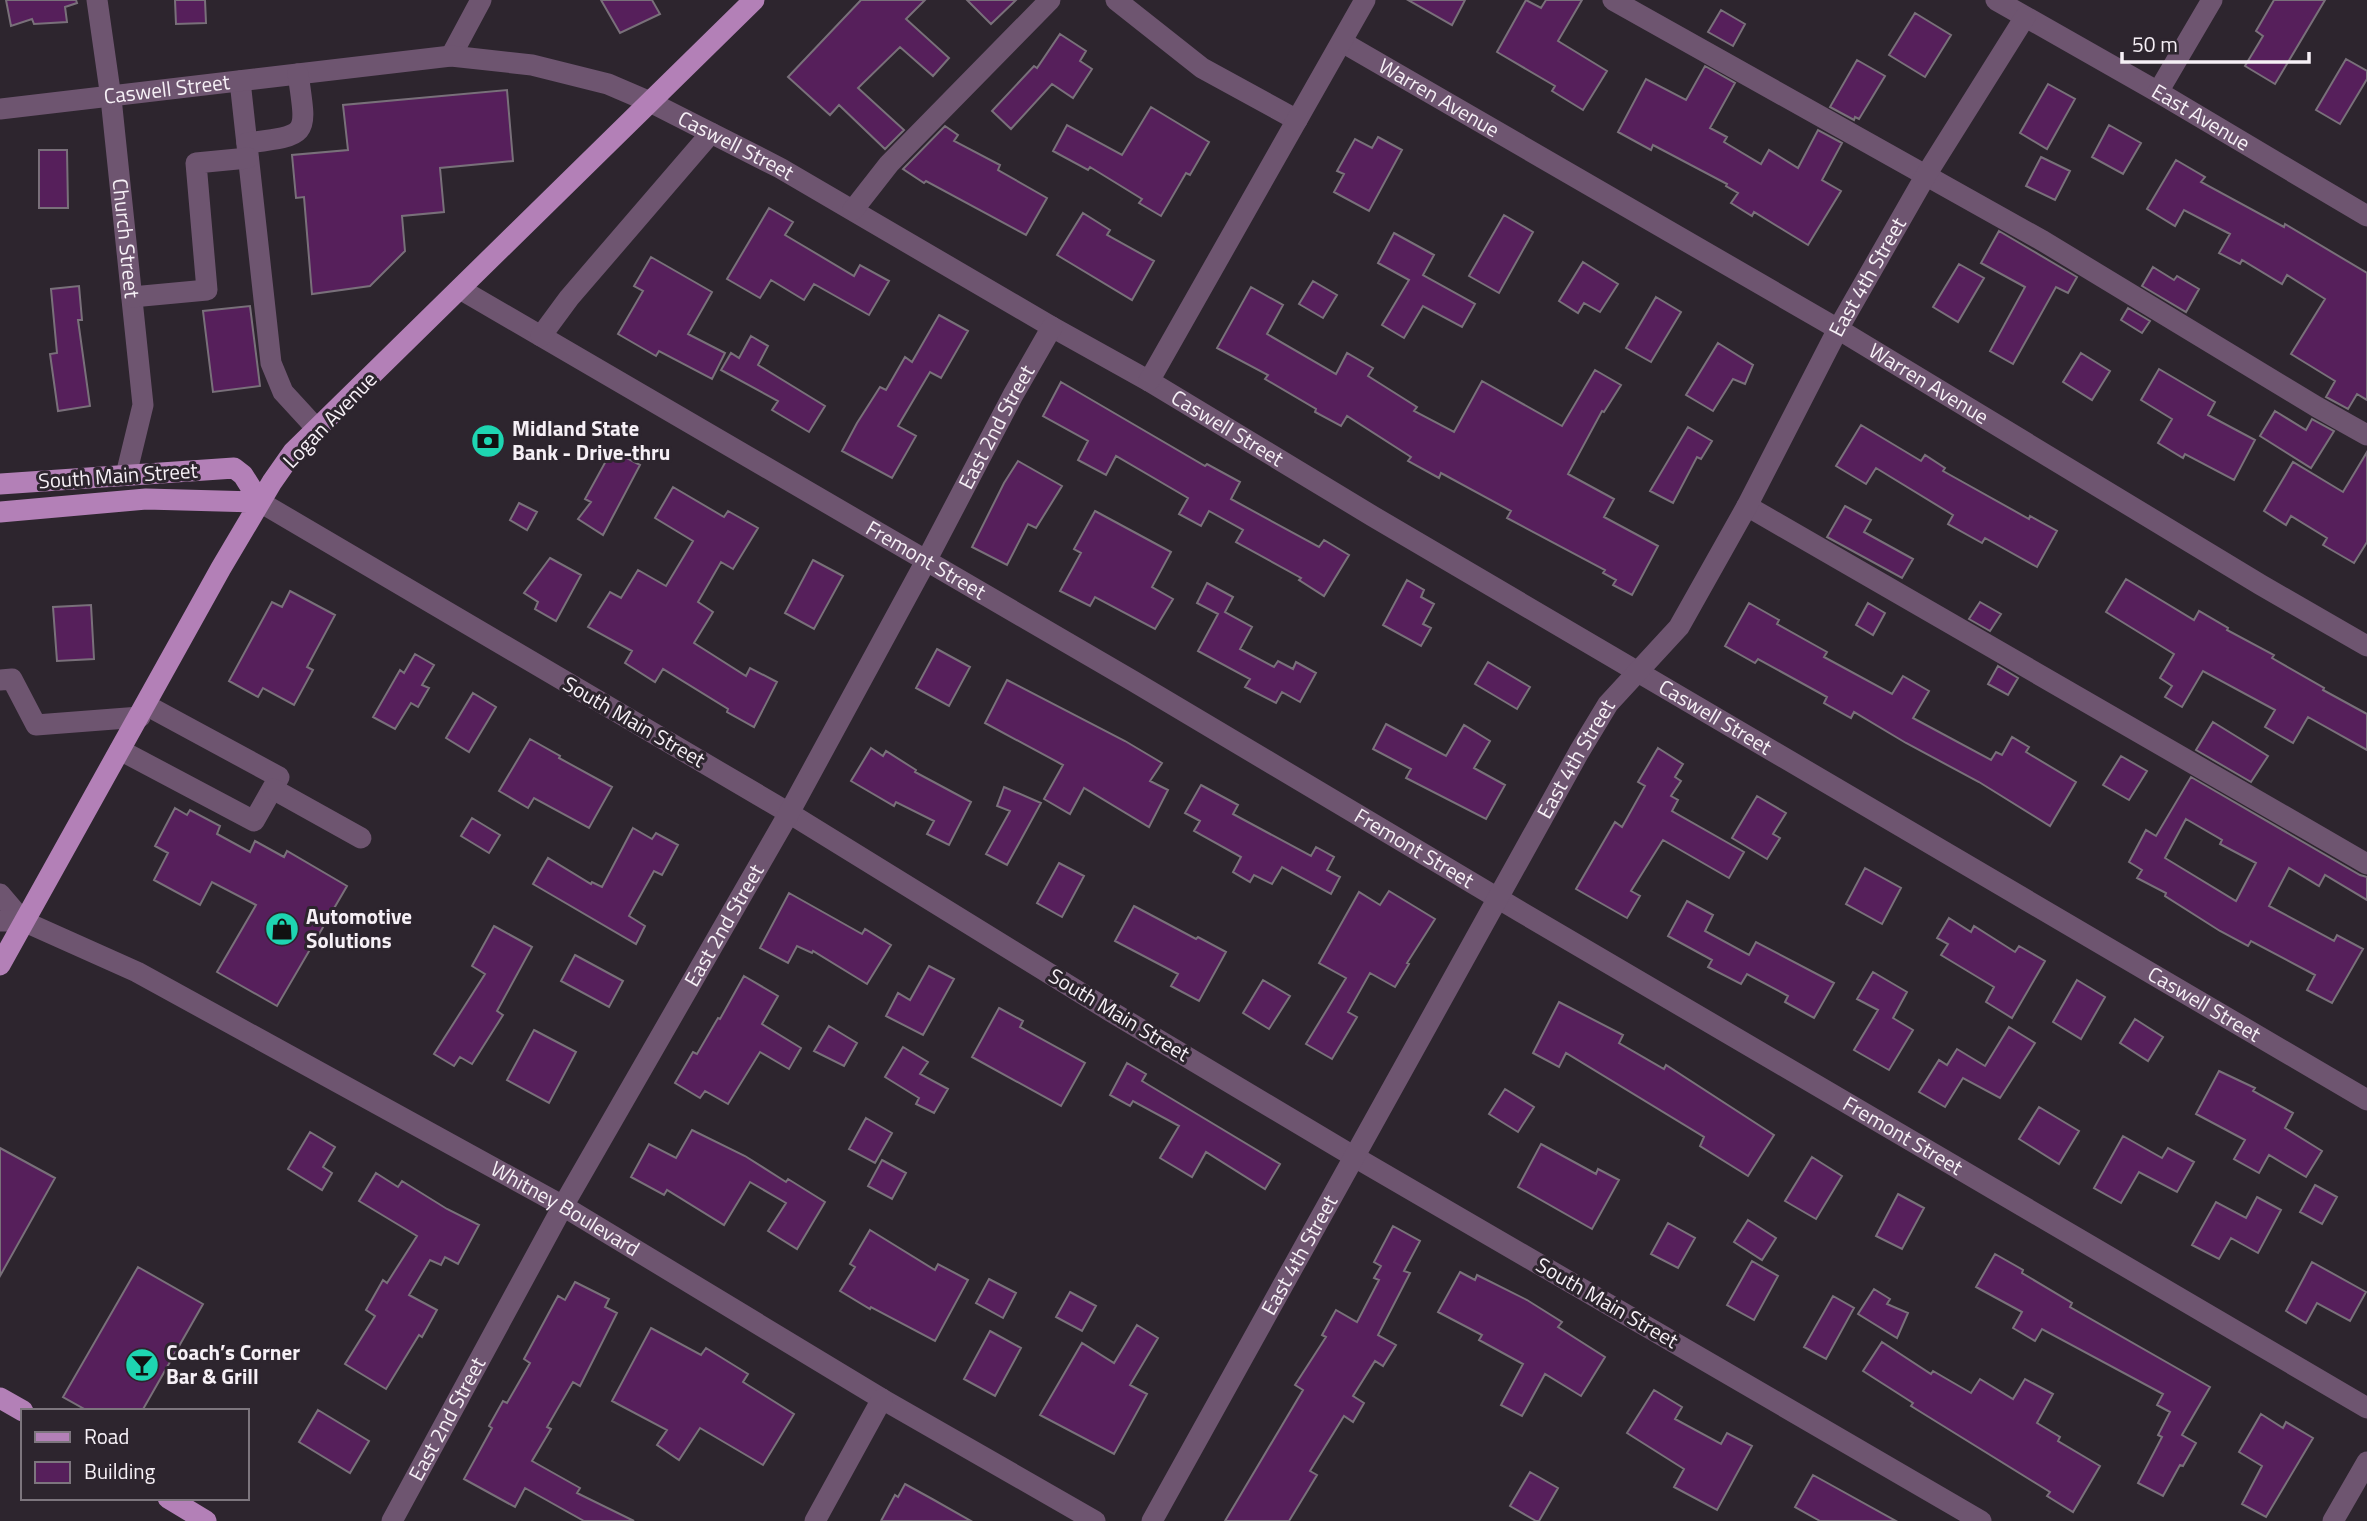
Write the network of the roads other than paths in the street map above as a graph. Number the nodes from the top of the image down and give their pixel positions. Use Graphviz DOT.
graph roads {
  1 [pos="97,0"];
  2 [pos="481,0"];
  3 [pos="754,0"];
  4 [pos="1050,0"];
  5 [pos="1116,0"];
  6 [pos="1365,0"];
  7 [pos="1614,0"];
  8 [pos="1996,0"];
  9 [pos="2212,0"];
  10 [pos="2025,17"];
  11 [pos="1342,42"];
  12 [pos="451,56"];
  13 [pos="298,74"];
  14 [pos="240,81"];
  15 [pos="2158,92"];
  16 [pos="111,98"];
  17 [pos="650,102"];
  18 [pos="0,109"];
  19 [pos="1297,120"];
  20 [pos="711,133"];
  21 [pos="248,150"];
  22 [pos="1926,175"];
  23 [pos="853,210"];
  24 [pos="2367,216"];
  25 [pos="460,289"];
  26 [pos="132,297"];
  27 [pos="1052,327"];
  28 [pos="1838,329"];
  29 [pos="541,336"];
  30 [pos="1149,381"];
  31 [pos="317,429"];
  32 [pos="2367,435"];
  33 [pos="126,475"];
  34 [pos="0,484"];
  35 [pos="260,502"];
  36 [pos="1747,506"];
  37 [pos="0,512"];
  38 [pos="926,561"];
  39 [pos="2367,646"];
  40 [pos="1638,670"];
  41 [pos="0,680"];
  42 [pos="143,711"];
  43 [pos="120,750"];
  44 [pos="273,789"];
  45 [pos="789,813"];
  46 [pos="361,838"];
  47 [pos="2367,864"];
  48 [pos="0,894"];
  49 [pos="1498,898"];
  50 [pos="0,921"];
  51 [pos="23,921"];
  52 [pos="0,965"];
  53 [pos="2367,1100"];
  54 [pos="1353,1156"];
  55 [pos="563,1206"];
  56 [pos="882,1399"];
  57 [pos="2367,1408"];
  58 [pos="2367,1462"];
  59 [pos="171,1500"];
  60 [pos="206,1521"];
  61 [pos="392,1521"];
  62 [pos="816,1521"];
  63 [pos="1095,1521"];
  64 [pos="1152,1521"];
  65 [pos="1981,1521"];
  66 [pos="2333,1521"];
  1 -- 16 [label="street, Church Street"];
  2 -- 12 [label="street"];
  3 -- 17 [label="main road, Logan Avenue"];
  4 -- 23 [label="street"];
  5 -- 19 [label="street"];
  6 -- 11 [label="street"];
  7 -- 22 [label="street"];
  8 -- 10 [label="street, East Avenue"];
  9 -- 15 [label="street"];
  10 -- 15 [label="street, East Avenue"];
  10 -- 22 [label="street, East 4th Street"];
  11 -- 19 [label="street"];
  11 -- 28 [label="street, Warren Avenue"];
  12 -- 13 [label="street, Caswell Street"];
  12 -- 17 [label="street, Caswell Street"];
  13 -- 14 [label="street, Caswell Street"];
  13 -- 21 [label="street"];
  14 -- 16 [label="street, Caswell Street"];
  14 -- 21 [label="street"];
  15 -- 24 [label="street, East Avenue"];
  16 -- 18 [label="street, Caswell Street"];
  16 -- 26 [label="street, Church Street"];
  17 -- 20 [label="street, Caswell Street"];
  17 -- 25 [label="main road, Logan Avenue"];
  19 -- 30 [label="street"];
  20 -- 23 [label="street, Caswell Street"];
  20 -- 29 [label="street"];
  21 -- 26 [label="street"];
  21 -- 31 [label="street"];
  22 -- 28 [label="street, East 4th Street"];
  22 -- 32 [label="street"];
  23 -- 27 [label="street, Caswell Street"];
  25 -- 29 [label="street, Fremont Street"];
  25 -- 31 [label="main road, Logan Avenue"];
  26 -- 33 [label="street, Church Street"];
  27 -- 30 [label="street, Caswell Street"];
  27 -- 38 [label="street, East 2nd Street"];
  28 -- 36 [label="street, East 4th Street"];
  28 -- 39 [label="street, Warren Avenue"];
  29 -- 38 [label="street, Fremont Street"];
  30 -- 40 [label="street, Caswell Street"];
  31 -- 35 [label="main road, Logan Avenue"];
  33 -- 34 [label="main road, South Main Street"];
  33 -- 35 [label="main road, South Main Street"];
  35 -- 37 [label="main road, South Main Street"];
  35 -- 42 [label="main road, Logan Avenue"];
  35 -- 45 [label="street, South Main Street"];
  36 -- 40 [label="street, East 4th Street"];
  36 -- 47 [label="street"];
  38 -- 45 [label="street, East 2nd Street"];
  38 -- 49 [label="street, Fremont Street"];
  40 -- 49 [label="street, East 4th Street"];
  40 -- 53 [label="street, Caswell Street"];
  41 -- 42 [label="street"];
  42 -- 43 [label="main road, Logan Avenue"];
  42 -- 44 [label="street"];
  43 -- 44 [label="street"];
  43 -- 51 [label="main road, Logan Avenue"];
  44 -- 46 [label="street"];
  45 -- 54 [label="street, South Main Street"];
  45 -- 55 [label="street, East 2nd Street"];
  48 -- 51 [label="street, Whitney Boulevard"];
  49 -- 54 [label="street, East 4th Street"];
  49 -- 57 [label="street, Fremont Street"];
  50 -- 51 [label="street, Whitney Boulevard"];
  51 -- 52 [label="main road, Logan Avenue"];
  51 -- 55 [label="street, Whitney Boulevard"];
  54 -- 64 [label="street, East 4th Street"];
  54 -- 65 [label="street, South Main Street"];
  55 -- 56 [label="street, Whitney Boulevard"];
  55 -- 61 [label="street, East 2nd Street"];
  56 -- 62 [label="street"];
  56 -- 63 [label="street, Whitney Boulevard"];
  58 -- 66 [label="street"];
  59 -- 60 [label="main road"];
}
